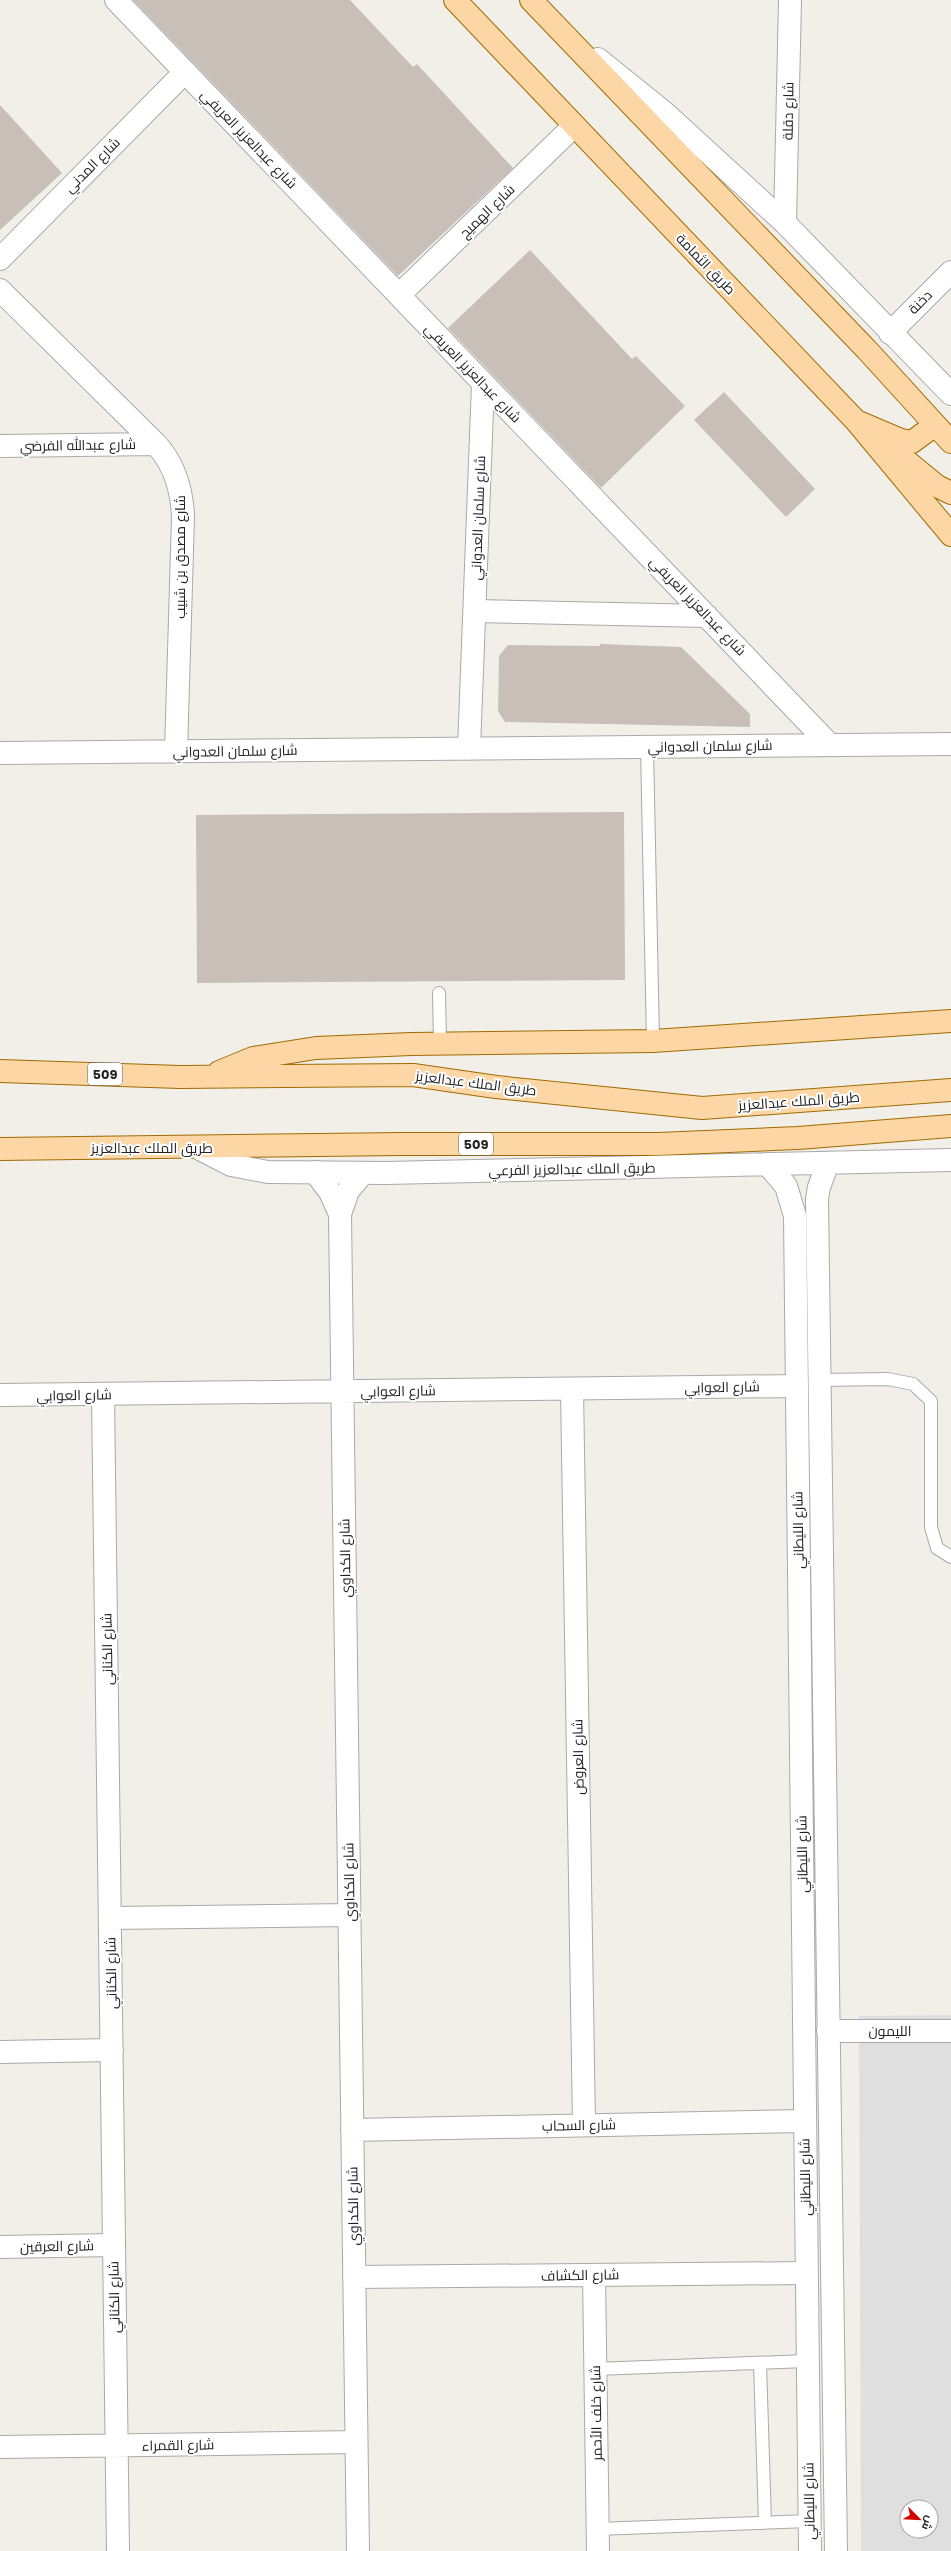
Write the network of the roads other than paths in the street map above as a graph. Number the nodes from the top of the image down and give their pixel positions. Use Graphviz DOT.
graph roads {
  1 [pos="116,0"];
  2 [pos="455,0"];
  3 [pos="531,0"];
  4 [pos="790,0"];
  5 [pos="552,22"];
  6 [pos="185,72"];
  7 [pos="574,126"];
  8 [pos="785,223"];
  9 [pos="0,259"];
  10 [pos="951,272"];
  11 [pos="0,290"];
  12 [pos="399,295"];
  13 [pos="890,333"];
  14 [pos="483,384"];
  15 [pos="951,394"];
  16 [pos="856,421"];
  17 [pos="935,425"];
  18 [pos="951,442"];
  19 [pos="156,444"];
  20 [pos="0,446"];
  21 [pos="951,493"];
  22 [pos="951,535"];
  23 [pos="475,611"];
  24 [pos="707,616"];
  25 [pos="951,744"];
  26 [pos="830,745"];
  27 [pos="647,747"];
  28 [pos="469,749"];
  29 [pos="176,752"];
  30 [pos="0,753"];
  31 [pos="440,993"];
  32 [pos="951,1021"];
  33 [pos="653,1041"];
  34 [pos="440,1044"];
  35 [pos="0,1071"];
  36 [pos="211,1076"];
  37 [pos="951,1090"];
  38 [pos="951,1126"];
  39 [pos="198,1148"];
  40 [pos="0,1149"];
  41 [pos="951,1160"];
  42 [pos="828,1163"];
  43 [pos="767,1164"];
  44 [pos="315,1172"];
  45 [pos="363,1173"];
  46 [pos="340,1214"];
  47 [pos="820,1380"];
  48 [pos="797,1386"];
  49 [pos="572,1389"];
  50 [pos="342,1392"];
  51 [pos="104,1394"];
  52 [pos="0,1395"];
  53 [pos="951,1557"];
  54 [pos="349,1915"];
  55 [pos="110,1918"];
  56 [pos="828,2031"];
  57 [pos="951,2031"];
  58 [pos="112,2050"];
  59 [pos="0,2052"];
  60 [pos="805,2121"];
  61 [pos="584,2125"];
  62 [pos="352,2130"];
  63 [pos="114,2245"];
  64 [pos="0,2247"];
  65 [pos="806,2273"];
  66 [pos="594,2275"];
  67 [pos="354,2277"];
  68 [pos="807,2361"];
  69 [pos="760,2363"];
  70 [pos="595,2369"];
  71 [pos="356,2442"];
  72 [pos="117,2445"];
  73 [pos="0,2447"];
  74 [pos="809,2521"];
  75 [pos="765,2523"];
  76 [pos="598,2529"];
  77 [pos="118,2551"];
  78 [pos="358,2551"];
  79 [pos="598,2551"];
  80 [pos="810,2551"];
  81 [pos="836,2551"];
  1 -- 6 [label="street, شارع عبدالعزيز العريفي"];
  2 -- 7 [label="main road, طريق الثمامة"];
  3 -- 5 [label="main road"];
  4 -- 8 [label="street, شارع دقلة"];
  5 -- 8 [label="street"];
  5 -- 17 [label="main road"];
  6 -- 9 [label="street, شارع المدني"];
  6 -- 12 [label="street, شارع عبدالعزيز العريفي"];
  7 -- 12 [label="street, شارع الهميج"];
  7 -- 16 [label="main road, طريق الثمامة"];
  8 -- 13 [label="street"];
  10 -- 13 [label="street, دخنة"];
  11 -- 19 [label="street, شارع مصدق بن شبيب"];
  12 -- 14 [label="street, شارع عبدالعزيز العريفي"];
  13 -- 15 [label="street"];
  14 -- 23 [label="street, شارع سلمان العدواني"];
  14 -- 24 [label="street, شارع عبدالعزيز العريفي"];
  16 -- 17 [label="main road"];
  16 -- 21 [label="main road"];
  16 -- 22 [label="main road, طريق الثمامة"];
  17 -- 18 [label="main road"];
  19 -- 20 [label="street, شارع عبدالله الفرضي"];
  19 -- 29 [label="street, شارع مصدق بن شبيب"];
  23 -- 24 [label="street"];
  23 -- 28 [label="street, شارع سلمان العدواني"];
  24 -- 26 [label="street, شارع عبدالعزيز العريفي"];
  25 -- 26 [label="street, شارع سلمان العدواني"];
  26 -- 27 [label="street, شارع سلمان العدواني"];
  27 -- 28 [label="street, شارع سلمان العدواني"];
  27 -- 33 [label="lane"];
  28 -- 29 [label="street, شارع سلمان العدواني"];
  29 -- 30 [label="street, شارع سلمان العدواني"];
  31 -- 34 [label="lane"];
  32 -- 33 [label="main road"];
  33 -- 34 [label="main road"];
  34 -- 36 [label="main road"];
  35 -- 36 [label="main road, طريق الملك عبدالعزيز / 509"];
  36 -- 37 [label="main road, طريق الملك عبدالعزيز / 509"];
  38 -- 39 [label="main road, طريق الملك عبدالعزيز / 509"];
  39 -- 40 [label="main road, طريق الملك عبدالعزيز / 509"];
  39 -- 44 [label="street, طريق الملك عبدالعزيز الفرعي"];
  41 -- 42 [label="street, طريق الملك عبدالعزيز الفرعي"];
  42 -- 43 [label="street, طريق الملك عبدالعزيز الفرعي"];
  42 -- 47 [label="street, شارع الليطاني"];
  43 -- 45 [label="street, طريق الملك عبدالعزيز الفرعي"];
  43 -- 48 [label="street, شارع الليطاني"];
  44 -- 45 [label="street, طريق الملك عبدالعزيز الفرعي"];
  44 -- 46 [label="street, شارع الكداوي"];
  45 -- 46 [label="street, شارع الكداوي"];
  46 -- 50 [label="street, شارع الكداوي"];
  47 -- 53 [label="lane"];
  47 -- 56 [label="street, شارع الليطاني"];
  48 -- 49 [label="street, شارع العوابي"];
  48 -- 60 [label="street, شارع الليطاني"];
  49 -- 50 [label="street, شارع العوابي"];
  49 -- 61 [label="street, شارع العروض"];
  50 -- 51 [label="street, شارع العوابي"];
  50 -- 54 [label="street, شارع الكداوي"];
  51 -- 52 [label="street, شارع العوابي"];
  51 -- 55 [label="street, شارع الكناني"];
  54 -- 55 [label="street"];
  54 -- 62 [label="street, شارع الكداوي"];
  55 -- 58 [label="street, شارع الكناني"];
  56 -- 57 [label="street, الليمون"];
  56 -- 81 [label="street, شارع الليطاني"];
  58 -- 59 [label="street"];
  58 -- 63 [label="street, شارع الكناني"];
  60 -- 61 [label="street, شارع السحاب"];
  60 -- 65 [label="street, شارع الليطاني"];
  61 -- 62 [label="street, شارع السحاب"];
  62 -- 67 [label="street, شارع الكداوي"];
  63 -- 64 [label="street, شارع العرقين"];
  63 -- 72 [label="street, شارع الكناني"];
  65 -- 66 [label="street, شارع الكشاف"];
  65 -- 68 [label="street, شارع الليطاني"];
  66 -- 67 [label="street, شارع الكشاف"];
  66 -- 70 [label="street, شارع خلف الأحمر"];
  67 -- 71 [label="street, شارع الكداوي"];
  68 -- 69 [label="lane"];
  68 -- 74 [label="street, شارع الليطاني"];
  69 -- 70 [label="lane"];
  69 -- 75 [label="lane"];
  70 -- 76 [label="street, شارع خلف الأحمر"];
  71 -- 72 [label="street, شارع القمراء"];
  71 -- 78 [label="street, شارع الكداوي"];
  72 -- 73 [label="street, شارع القمراء"];
  72 -- 77 [label="street, شارع الكناني"];
  74 -- 75 [label="lane"];
  74 -- 80 [label="street, شارع الليطاني"];
  75 -- 76 [label="lane"];
  76 -- 79 [label="street, شارع خلف الأحمر"];
}
